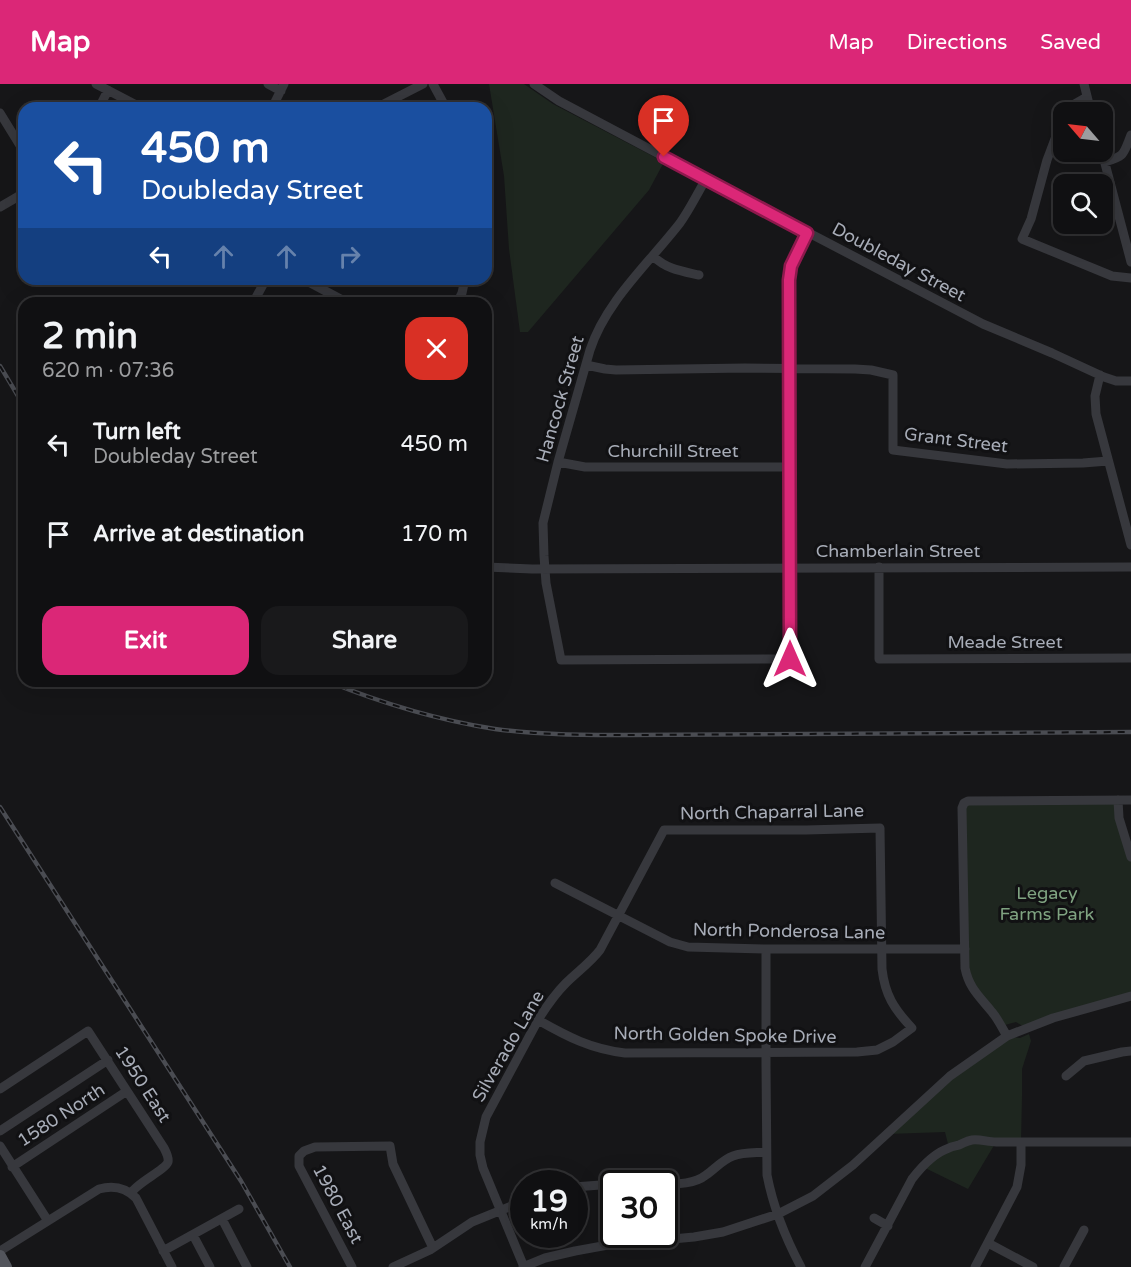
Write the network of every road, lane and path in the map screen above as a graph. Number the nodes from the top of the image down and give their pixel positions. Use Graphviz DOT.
graph roads {
  1 [pos="96,84"];
  2 [pos="268,84"];
  3 [pos="423,84"];
  4 [pos="433,84"];
  5 [pos="534,84"];
  6 [pos="1084,84"];
  7 [pos="282,87"];
  8 [pos="108,90"];
  9 [pos="1087,97"];
  10 [pos="102,102"];
  11 [pos="131,102"];
  12 [pos="275,102"];
  13 [pos="388,102"];
  14 [pos="443,102"];
  15 [pos="1078,102"];
  16 [pos="1088,102"];
  17 [pos="0,113"];
  18 [pos="1131,135"];
  19 [pos="18,142"];
  20 [pos="1053,144"];
  21 [pos="1113,160"];
  22 [pos="1105,162"];
  23 [pos="706,179"];
  24 [pos="18,196"];
  25 [pos="0,207"];
  26 [pos="807,233"];
  27 [pos="653,256"];
  28 [pos="1131,262"];
  29 [pos="699,275"];
  30 [pos="1131,278"];
  31 [pos="314,285"];
  32 [pos="337,297"];
  33 [pos="586,365"];
  34 [pos="789,369"];
  35 [pos="1100,375"];
  36 [pos="1131,381"];
  37 [pos="1108,461"];
  38 [pos="558,462"];
  39 [pos="789,467"];
  40 [pos="1131,544"];
  41 [pos="492,567"];
  42 [pos="879,567"];
  43 [pos="1131,567"];
  44 [pos="790,568"];
  45 [pos="545,569"];
  46 [pos="1131,658"];
  47 [pos="1118,800"];
  48 [pos="1131,800"];
  49 [pos="664,830"];
  50 [pos="1131,856"];
  51 [pos="555,883"];
  52 [pos="619,916"];
  53 [pos="766,949"];
  54 [pos="882,949"];
  55 [pos="964,949"];
  56 [pos="1131,996"];
  57 [pos="538,1020"];
  58 [pos="1007,1036"];
  59 [pos="1131,1051"];
  60 [pos="766,1053"];
  61 [pos="108,1060"];
  62 [pos="1066,1076"];
  63 [pos="0,1089"];
  64 [pos="127,1091"];
  65 [pos="0,1131"];
  66 [pos="1021,1142"];
  67 [pos="1131,1142"];
  68 [pos="0,1146"];
  69 [pos="766,1152"];
  70 [pos="12,1167"];
  71 [pos="678,1183"];
  72 [pos="131,1193"];
  73 [pos="510,1207"];
  74 [pos="239,1209"];
  75 [pos="500,1211"];
  76 [pos="778,1214"];
  77 [pos="874,1218"];
  78 [pos="222,1219"];
  79 [pos="48,1221"];
  80 [pos="888,1226"];
  81 [pos="1084,1230"];
  82 [pos="193,1235"];
  83 [pos="988,1243"];
  84 [pos="434,1248"];
  85 [pos="0,1251"];
  86 [pos="163,1251"];
  87 [pos="0,1256"];
  88 [pos="6,1267"];
  89 [pos="171,1267"];
  90 [pos="210,1267"];
  91 [pos="247,1267"];
  92 [pos="352,1267"];
  93 [pos="393,1267"];
  94 [pos="524,1267"];
  95 [pos="801,1267"];
  96 [pos="865,1267"];
  97 [pos="975,1267"];
  98 [pos="1033,1267"];
  99 [pos="1064,1267"];
  1 -- 8 [label="street"];
  2 -- 7 [label="street"];
  3 -- 13 [label="street"];
  4 -- 14 [label="street"];
  5 -- 23 [label="street, Doubleday Street"];
  6 -- 9 [label="street"];
  7 -- 12 [label="street"];
  8 -- 10 [label="street"];
  8 -- 11 [label="street"];
  9 -- 15 [label="street"];
  9 -- 16 [label="street"];
  17 -- 19 [label="street"];
  18 -- 21 [label="street"];
  20 -- 30 [label="street"];
  22 -- 28 [label="street"];
  23 -- 26 [label="street, Doubleday Street"];
  23 -- 27 [label="street, Hancock Street"];
  24 -- 25 [label="street"];
  26 -- 34 [label="street"];
  26 -- 35 [label="street, Doubleday Street"];
  27 -- 29 [label="street"];
  27 -- 33 [label="street, Hancock Street"];
  31 -- 32 [label="street"];
  33 -- 34 [label="street, Grant Street"];
  33 -- 38 [label="street, Hancock Street"];
  34 -- 37 [label="street, Grant Street"];
  34 -- 39 [label="street"];
  35 -- 36 [label="street, Doubleday Street"];
  35 -- 37 [label="street"];
  37 -- 40 [label="street"];
  38 -- 39 [label="street, Churchill Street"];
  38 -- 45 [label="street, Hancock Street"];
  39 -- 44 [label="street"];
  41 -- 45 [label="street, Chamberlain Street"];
  42 -- 43 [label="street, Chamberlain Street"];
  42 -- 44 [label="street, Chamberlain Street"];
  42 -- 46 [label="street, Meade Street"];
  44 -- 45 [label="street, Chamberlain Street"];
  44 -- 45 [label="street, Hancock Street"];
  47 -- 48 [label="street"];
  47 -- 50 [label="street"];
  47 -- 55 [label="street"];
  49 -- 52 [label="street, Silverado Lane"];
  49 -- 54 [label="street, North Chaparral Lane"];
  51 -- 52 [label="street, North Ponderosa Lane"];
  52 -- 53 [label="street, North Ponderosa Lane"];
  52 -- 57 [label="street, Silverado Lane"];
  53 -- 54 [label="street, North Ponderosa Lane"];
  53 -- 60 [label="street"];
  54 -- 55 [label="street, North Ponderosa Lane"];
  54 -- 60 [label="street, North Golden Spoke Drive"];
  55 -- 58 [label="street"];
  56 -- 58 [label="street"];
  57 -- 60 [label="street, North Golden Spoke Drive"];
  57 -- 75 [label="street, Silverado Lane"];
  58 -- 76 [label="street"];
  59 -- 62 [label="street"];
  60 -- 69 [label="street"];
  61 -- 63 [label="street, 1950 East"];
  61 -- 64 [label="street, 1950 East"];
  61 -- 65 [label="street, 1580 North"];
  64 -- 70 [label="street, 1580 North"];
  64 -- 72 [label="street, 1950 East"];
  66 -- 67 [label="street"];
  66 -- 80 [label="street"];
  66 -- 83 [label="street"];
  68 -- 70 [label="street"];
  69 -- 71 [label="street"];
  69 -- 76 [label="street"];
  70 -- 79 [label="street"];
  72 -- 79 [label="street"];
  72 -- 86 [label="street"];
  73 -- 75 [label="street"];
  74 -- 78 [label="street"];
  75 -- 84 [label="street"];
  75 -- 94 [label="street, Silverado Lane"];
  76 -- 94 [label="street"];
  76 -- 95 [label="street"];
  77 -- 80 [label="street"];
  78 -- 82 [label="street"];
  78 -- 91 [label="street"];
  79 -- 85 [label="street"];
  80 -- 96 [label="street"];
  81 -- 99 [label="street"];
  82 -- 86 [label="street"];
  82 -- 90 [label="street"];
  83 -- 97 [label="street"];
  83 -- 98 [label="street"];
  84 -- 92 [label="street, 1980 East"];
  84 -- 93 [label="street"];
  86 -- 89 [label="street"];
  87 -- 88 [label="main road"];
}
